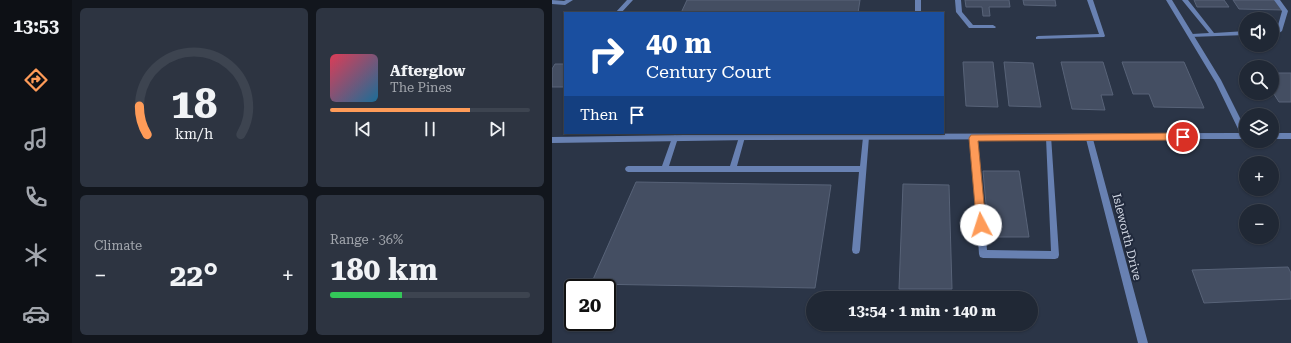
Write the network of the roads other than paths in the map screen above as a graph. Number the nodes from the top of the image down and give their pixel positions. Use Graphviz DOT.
graph roads {
  1 [pos="570,0"];
  2 [pos="630,0"];
  3 [pos="918,0"];
  4 [pos="958,0"];
  5 [pos="1090,0"];
  6 [pos="1169,0"];
  7 [pos="1185,0"];
  8 [pos="1277,0"];
  9 [pos="552,2"];
  10 [pos="619,12"];
  11 [pos="918,12"];
  12 [pos="993,27"];
  13 [pos="1279,31"];
  14 [pos="1239,33"];
  15 [pos="1213,35"];
  16 [pos="1192,36"];
  17 [pos="1038,38"];
  18 [pos="1239,122"];
  19 [pos="1239,136"];
  20 [pos="1279,136"];
  21 [pos="1291,136"];
  22 [pos="742,137"];
  23 [pos="866,137"];
  24 [pos="1089,137"];
  25 [pos="675,138"];
  26 [pos="974,138"];
  27 [pos="1049,138"];
  28 [pos="552,140"];
  29 [pos="664,168"];
  30 [pos="628,169"];
  31 [pos="732,169"];
  32 [pos="863,169"];
  33 [pos="856,250"];
  34 [pos="1143,343"];
  1 -- 9 [label="lane"];
  2 -- 10 [label="lane"];
  3 -- 11 [label="lane"];
  4 -- 12 [label="lane"];
  5 -- 17 [label="lane"];
  6 -- 16 [label="street"];
  7 -- 15 [label="lane"];
  8 -- 13 [label="lane"];
  14 -- 15 [label="lane"];
  15 -- 16 [label="lane"];
  16 -- 18 [label="street"];
  19 -- 24 [label="street"];
  20 -- 21 [label="street"];
  22 -- 23 [label="street"];
  22 -- 25 [label="street"];
  22 -- 31 [label="lane"];
  23 -- 26 [label="street"];
  23 -- 32 [label="lane"];
  24 -- 27 [label="street"];
  24 -- 34 [label="street, Isleworth Drive"];
  25 -- 28 [label="street"];
  25 -- 29 [label="lane"];
  26 -- 27 [label="street"];
  26 -- 27 [label="lane"];
  29 -- 30 [label="lane"];
  29 -- 31 [label="lane"];
  31 -- 32 [label="lane"];
  32 -- 33 [label="lane"];
}
